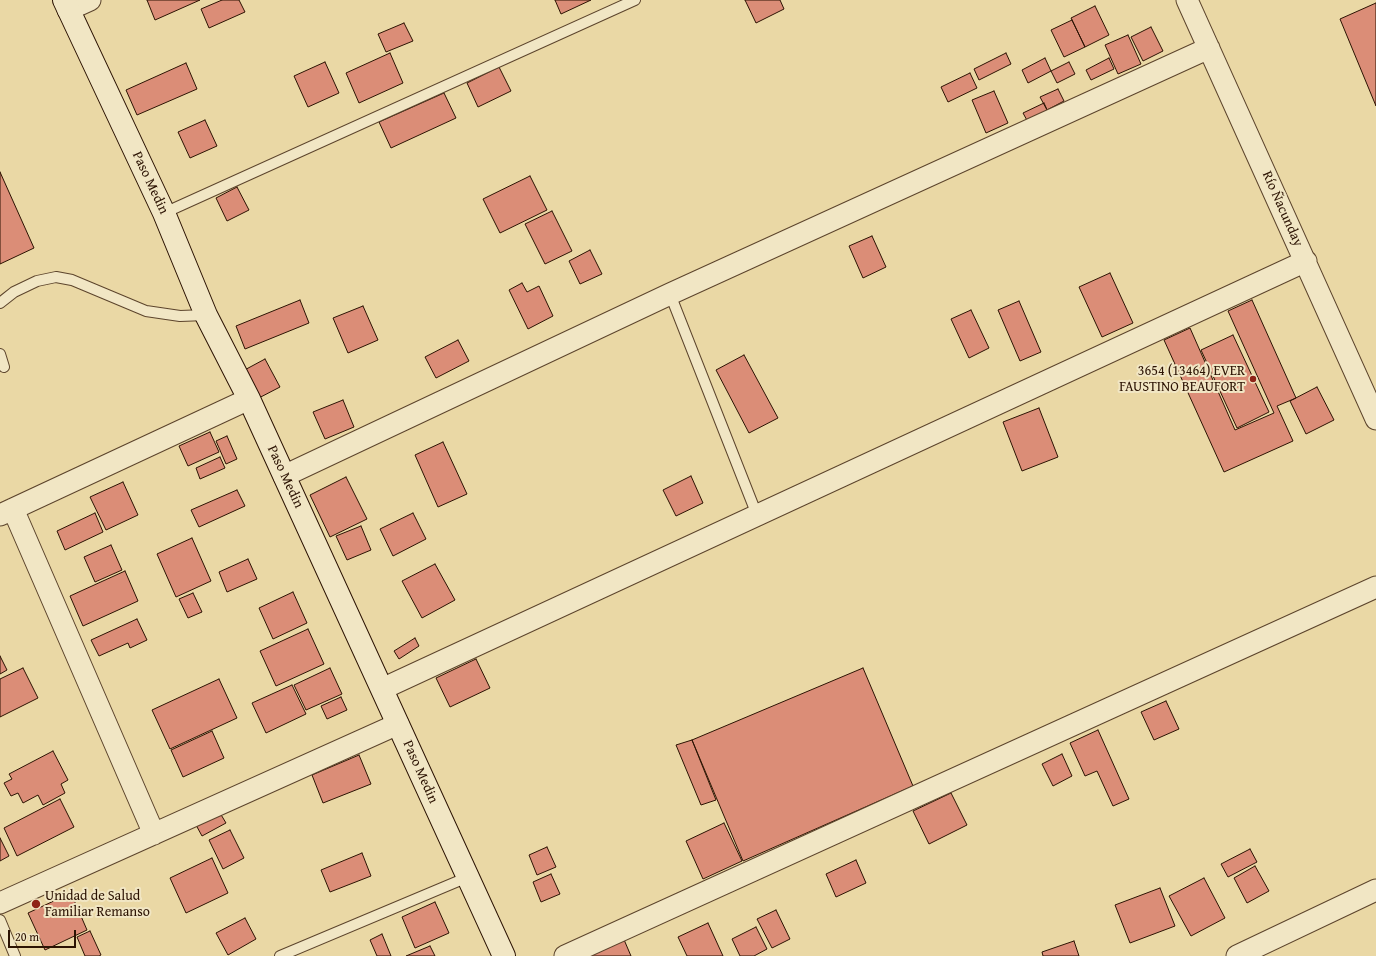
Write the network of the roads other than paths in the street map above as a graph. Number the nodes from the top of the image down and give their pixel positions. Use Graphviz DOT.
graph roads {
  1 [pos="90,0"];
  2 [pos="635,0"];
  3 [pos="1187,0"];
  4 [pos="66,5"];
  5 [pos="1209,48"];
  6 [pos="164,213"];
  7 [pos="1306,261"];
  8 [pos="670,294"];
  9 [pos="0,304"];
  10 [pos="206,315"];
  11 [pos="0,354"];
  12 [pos="4,368"];
  13 [pos="249,399"];
  14 [pos="1376,419"];
  15 [pos="284,476"];
  16 [pos="7,512"];
  17 [pos="757,515"];
  18 [pos="1376,587"];
  19 [pos="382,689"];
  20 [pos="398,724"];
  21 [pos="154,834"];
  22 [pos="468,877"];
  23 [pos="1376,890"];
  24 [pos="0,903"];
  25 [pos="0,920"];
  26 [pos="15,956"];
  27 [pos="280,956"];
  28 [pos="504,956"];
  29 [pos="565,956"];
  30 [pos="1237,956"];
  1 -- 4 [label="street"];
  2 -- 6 [label="lane"];
  3 -- 5 [label="street, Río Ñacunday"];
  4 -- 6 [label="street, Paso Medin"];
  5 -- 7 [label="street, Río Ñacunday"];
  5 -- 8 [label="street"];
  6 -- 10 [label="street, Paso Medin"];
  7 -- 14 [label="street, Río Ñacunday"];
  7 -- 17 [label="street"];
  8 -- 15 [label="street"];
  8 -- 17 [label="lane"];
  9 -- 10 [label="lane"];
  10 -- 13 [label="street, Paso Medin"];
  11 -- 12 [label="lane"];
  13 -- 15 [label="street, Paso Medin"];
  13 -- 16 [label="street"];
  15 -- 19 [label="street, Paso Medin"];
  16 -- 21 [label="street"];
  17 -- 19 [label="street"];
  18 -- 29 [label="street"];
  19 -- 20 [label="street, Paso Medin"];
  20 -- 21 [label="street"];
  20 -- 22 [label="street, Paso Medin"];
  21 -- 24 [label="street"];
  22 -- 27 [label="lane"];
  22 -- 28 [label="street, Paso Medin"];
  23 -- 30 [label="street"];
  25 -- 26 [label="lane"];
}
